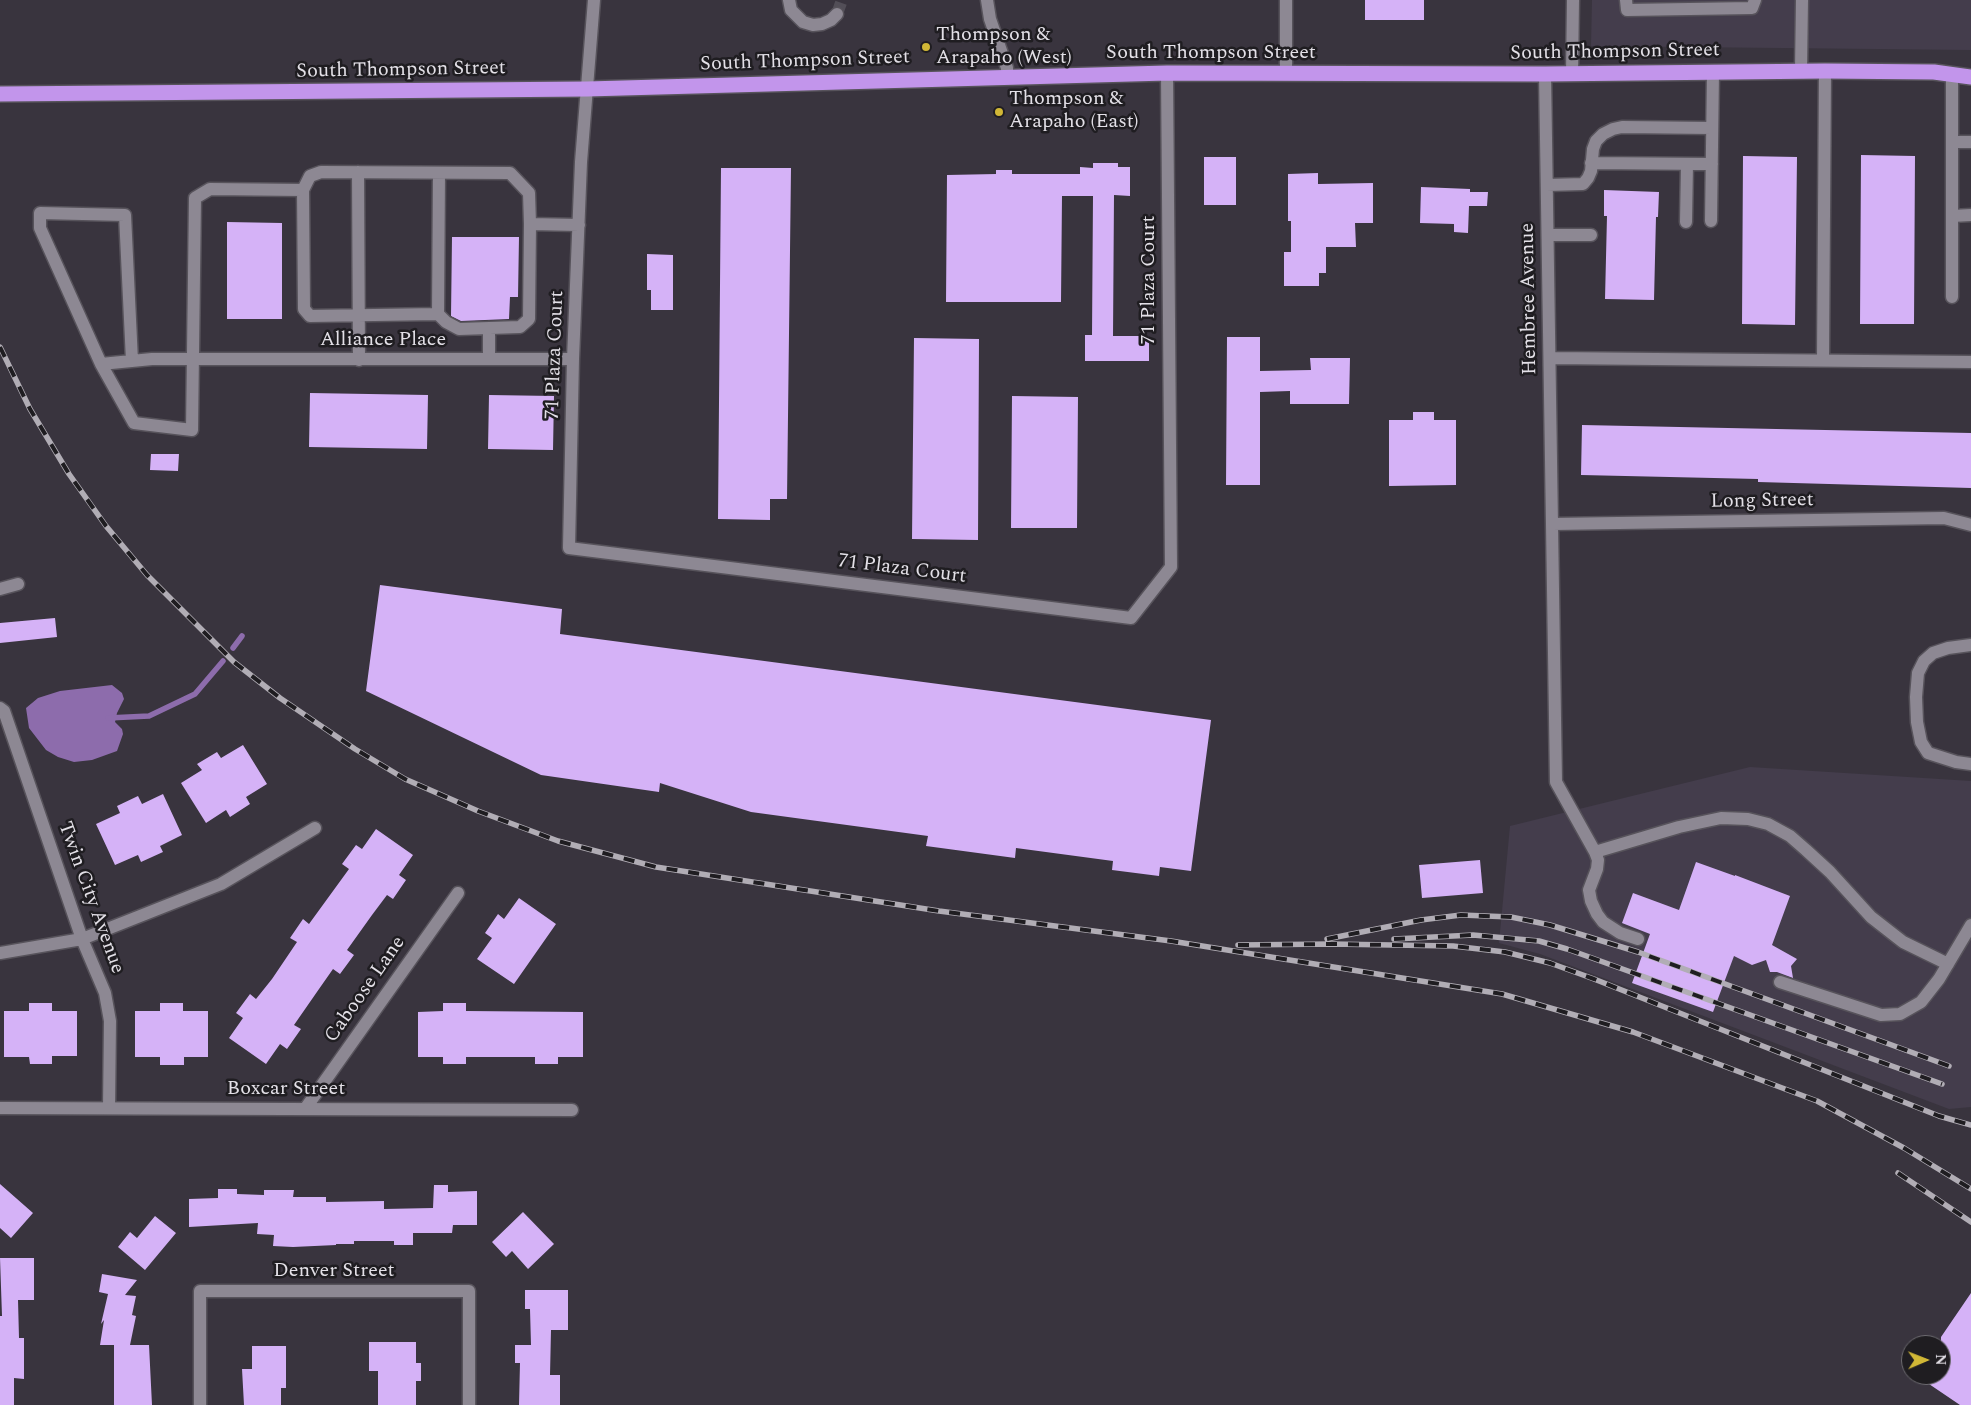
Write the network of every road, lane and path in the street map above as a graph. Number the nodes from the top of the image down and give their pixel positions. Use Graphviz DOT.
graph roads {
  1 [pos="594,0"];
  2 [pos="788,0"];
  3 [pos="987,0"];
  4 [pos="1286,0"];
  5 [pos="1573,0"];
  6 [pos="1626,0"];
  7 [pos="1755,0"];
  8 [pos="1802,0"];
  9 [pos="837,14"];
  10 [pos="1801,70"];
  11 [pos="1826,70"];
  12 [pos="1713,72"];
  13 [pos="1167,73"];
  14 [pos="1286,74"];
  15 [pos="1545,74"];
  16 [pos="1572,74"];
  17 [pos="1952,74"];
  18 [pos="1007,77"];
  19 [pos="1971,77"];
  20 [pos="587,88"];
  21 [pos="0,94"];
  22 [pos="1712,128"];
  23 [pos="1952,142"];
  24 [pos="1971,142"];
  25 [pos="1592,163"];
  26 [pos="1687,164"];
  27 [pos="1712,164"];
  28 [pos="358,172"];
  29 [pos="439,173"];
  30 [pos="1547,185"];
  31 [pos="303,190"];
  32 [pos="1971,215"];
  33 [pos="1952,216"];
  34 [pos="1712,221"];
  35 [pos="1686,222"];
  36 [pos="530,224"];
  37 [pos="579,225"];
  38 [pos="1548,235"];
  39 [pos="1591,235"];
  40 [pos="1952,297"];
  41 [pos="438,314"];
  42 [pos="358,315"];
  43 [pos="489,328"];
  44 [pos="1550,358"];
  45 [pos="489,359"];
  46 [pos="574,359"];
  47 [pos="1823,359"];
  48 [pos="193,360"];
  49 [pos="359,360"];
  50 [pos="132,361"];
  51 [pos="1971,362"];
  52 [pos="101,364"];
  53 [pos="1553,524"];
  54 [pos="1971,525"];
  55 [pos="18,584"];
  56 [pos="0,589"];
  57 [pos="1971,645"];
  58 [pos="0,708"];
  59 [pos="1971,764"];
  60 [pos="315,828"];
  61 [pos="1595,852"];
  62 [pos="458,893"];
  63 [pos="1971,926"];
  64 [pos="82,939"];
  65 [pos="1638,939"];
  66 [pos="0,953"];
  67 [pos="1948,964"];
  68 [pos="1780,982"];
  69 [pos="0,1108"];
  70 [pos="109,1108"];
  71 [pos="305,1109"];
  72 [pos="572,1110"];
  73 [pos="200,1405"];
  74 [pos="469,1405"];
  1 -- 20 [label="street, 71 Plaza Court"];
  2 -- 9 [label="street"];
  3 -- 18 [label="street"];
  4 -- 14 [label="street"];
  5 -- 16 [label="street"];
  6 -- 7 [label="street"];
  8 -- 10 [label="street"];
  10 -- 11 [label="highway, South Thompson Street"];
  10 -- 12 [label="highway, South Thompson Street"];
  11 -- 17 [label="highway, South Thompson Street"];
  11 -- 47 [label="street"];
  12 -- 16 [label="highway, South Thompson Street"];
  12 -- 22 [label="street"];
  13 -- 14 [label="highway, South Thompson Street"];
  13 -- 18 [label="highway, South Thompson Street"];
  13 -- 46 [label="street, 71 Plaza Court"];
  14 -- 15 [label="highway, South Thompson Street"];
  15 -- 16 [label="highway, South Thompson Street"];
  15 -- 30 [label="street, Hembree Avenue"];
  17 -- 19 [label="highway, South Thompson Street"];
  17 -- 23 [label="street"];
  18 -- 20 [label="highway, South Thompson Street"];
  20 -- 21 [label="highway, South Thompson Street"];
  20 -- 37 [label="street, 71 Plaza Court"];
  22 -- 25 [label="street"];
  22 -- 27 [label="street"];
  23 -- 24 [label="street"];
  23 -- 33 [label="street"];
  25 -- 26 [label="street"];
  25 -- 30 [label="street"];
  26 -- 27 [label="street"];
  26 -- 35 [label="street"];
  27 -- 34 [label="street"];
  28 -- 29 [label="street"];
  28 -- 31 [label="street"];
  28 -- 42 [label="street"];
  29 -- 36 [label="street"];
  29 -- 41 [label="street"];
  30 -- 38 [label="street, Hembree Avenue"];
  31 -- 42 [label="street"];
  31 -- 48 [label="street"];
  32 -- 33 [label="street"];
  33 -- 40 [label="street"];
  36 -- 37 [label="street"];
  36 -- 43 [label="street"];
  37 -- 46 [label="street, 71 Plaza Court"];
  38 -- 39 [label="street"];
  38 -- 44 [label="street, Hembree Avenue"];
  41 -- 42 [label="street"];
  41 -- 43 [label="street"];
  42 -- 49 [label="street"];
  43 -- 45 [label="street"];
  44 -- 47 [label="street"];
  44 -- 53 [label="street, Hembree Avenue"];
  45 -- 46 [label="street, Alliance Place"];
  45 -- 49 [label="street, Alliance Place"];
  47 -- 51 [label="street"];
  48 -- 49 [label="street, Alliance Place"];
  48 -- 50 [label="street, Alliance Place"];
  48 -- 52 [label="street"];
  50 -- 52 [label="street, Alliance Place"];
  50 -- 52 [label="street"];
  53 -- 54 [label="street, Long Street"];
  53 -- 61 [label="street, Hembree Avenue"];
  55 -- 56 [label="street"];
  57 -- 59 [label="street"];
  58 -- 64 [label="street, Twin City Avenue"];
  60 -- 64 [label="street"];
  61 -- 65 [label="street"];
  61 -- 67 [label="street"];
  62 -- 71 [label="street, Caboose Lane"];
  63 -- 67 [label="street"];
  64 -- 66 [label="street"];
  64 -- 70 [label="street, Twin City Avenue"];
  67 -- 68 [label="street"];
  69 -- 70 [label="street, Boxcar Street"];
  70 -- 71 [label="street, Boxcar Street"];
  71 -- 72 [label="street, Boxcar Street"];
  73 -- 74 [label="street, Denver Street"];
}
